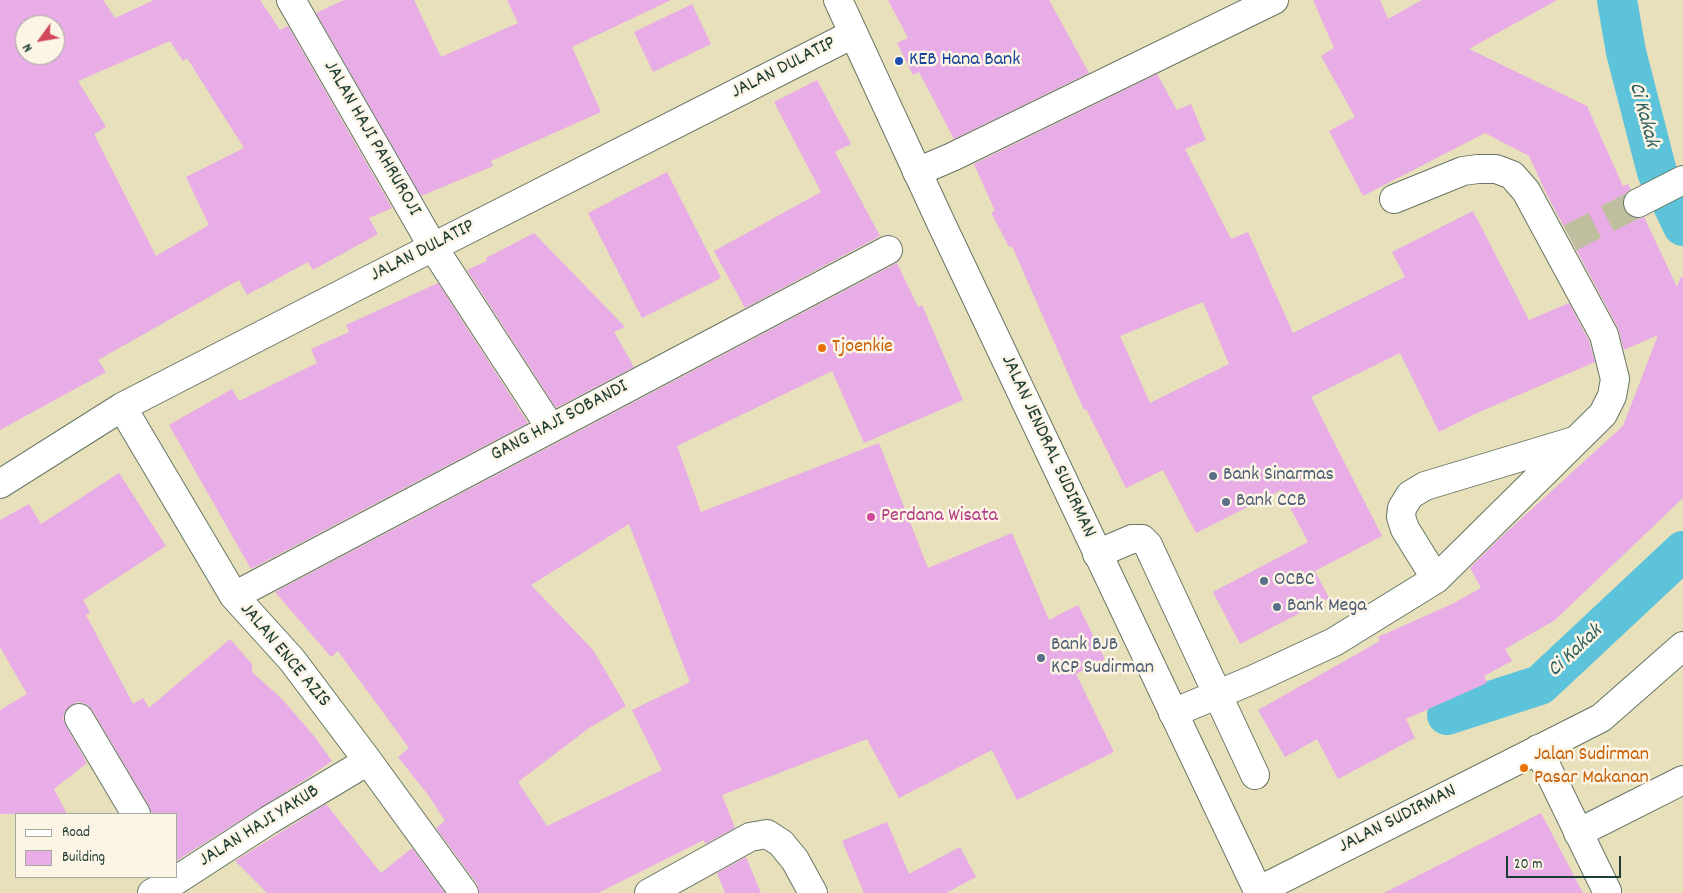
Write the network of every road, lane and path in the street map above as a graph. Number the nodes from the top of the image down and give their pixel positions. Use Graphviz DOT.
graph roads {
  1 [pos="291,0"];
  2 [pos="838,0"];
  3 [pos="1274,0"];
  4 [pos="853,34"];
  5 [pos="918,172"];
  6 [pos="1394,199"];
  7 [pos="433,247"];
  8 [pos="888,250"];
  9 [pos="122,407"];
  10 [pos="550,427"];
  11 [pos="1577,440"];
  12 [pos="0,484"];
  13 [pos="1097,554"];
  14 [pos="1436,579"];
  15 [pos="234,596"];
  16 [pos="1683,646"];
  17 [pos="1217,695"];
  18 [pos="1173,713"];
  19 [pos="78,718"];
  20 [pos="1538,749"];
  21 [pos="368,761"];
  22 [pos="1255,775"];
  23 [pos="1683,780"];
  24 [pos="135,813"];
  25 [pos="1578,833"];
  26 [pos="178,876"];
  27 [pos="1607,891"];
  28 [pos="1258,892"];
  29 [pos="464,893"];
  30 [pos="649,893"];
  31 [pos="812,893"];
  1 -- 7 [label="street, JALAN HAJI PAHRUROJI"];
  2 -- 4 [label="street, JALAN JENDRAL SUDIRMAN"];
  3 -- 5 [label="street"];
  4 -- 5 [label="street, JALAN JENDRAL SUDIRMAN"];
  4 -- 7 [label="street, JALAN DULATIP"];
  5 -- 13 [label="street, JALAN JENDRAL SUDIRMAN"];
  6 -- 11 [label="street"];
  7 -- 9 [label="street, JALAN DULATIP"];
  7 -- 10 [label="street, JALAN HAJI PAHRUROJI"];
  8 -- 10 [label="street, GANG HAJI SOBANDI"];
  9 -- 12 [label="street, JALAN DULATIP"];
  9 -- 15 [label="street, JALAN ENCE AZIS"];
  10 -- 15 [label="street, GANG HAJI SOBANDI"];
  11 -- 14 [label="street"];
  11 -- 14 [label="street"];
  13 -- 17 [label="street"];
  13 -- 18 [label="street, JALAN JENDRAL SUDIRMAN"];
  14 -- 17 [label="street"];
  15 -- 21 [label="street, JALAN ENCE AZIS"];
  16 -- 20 [label="street, JALAN SUDIRMAN"];
  17 -- 18 [label="street"];
  17 -- 22 [label="street"];
  18 -- 28 [label="street, JALAN JENDRAL SUDIRMAN"];
  19 -- 24 [label="street"];
  20 -- 25 [label="street"];
  20 -- 28 [label="street, JALAN SUDIRMAN"];
  21 -- 26 [label="street, JALAN HAJI YAKUB"];
  21 -- 29 [label="street, JALAN ENCE AZIS"];
  23 -- 25 [label="street"];
  25 -- 27 [label="street"];
  30 -- 31 [label="street"];
}
